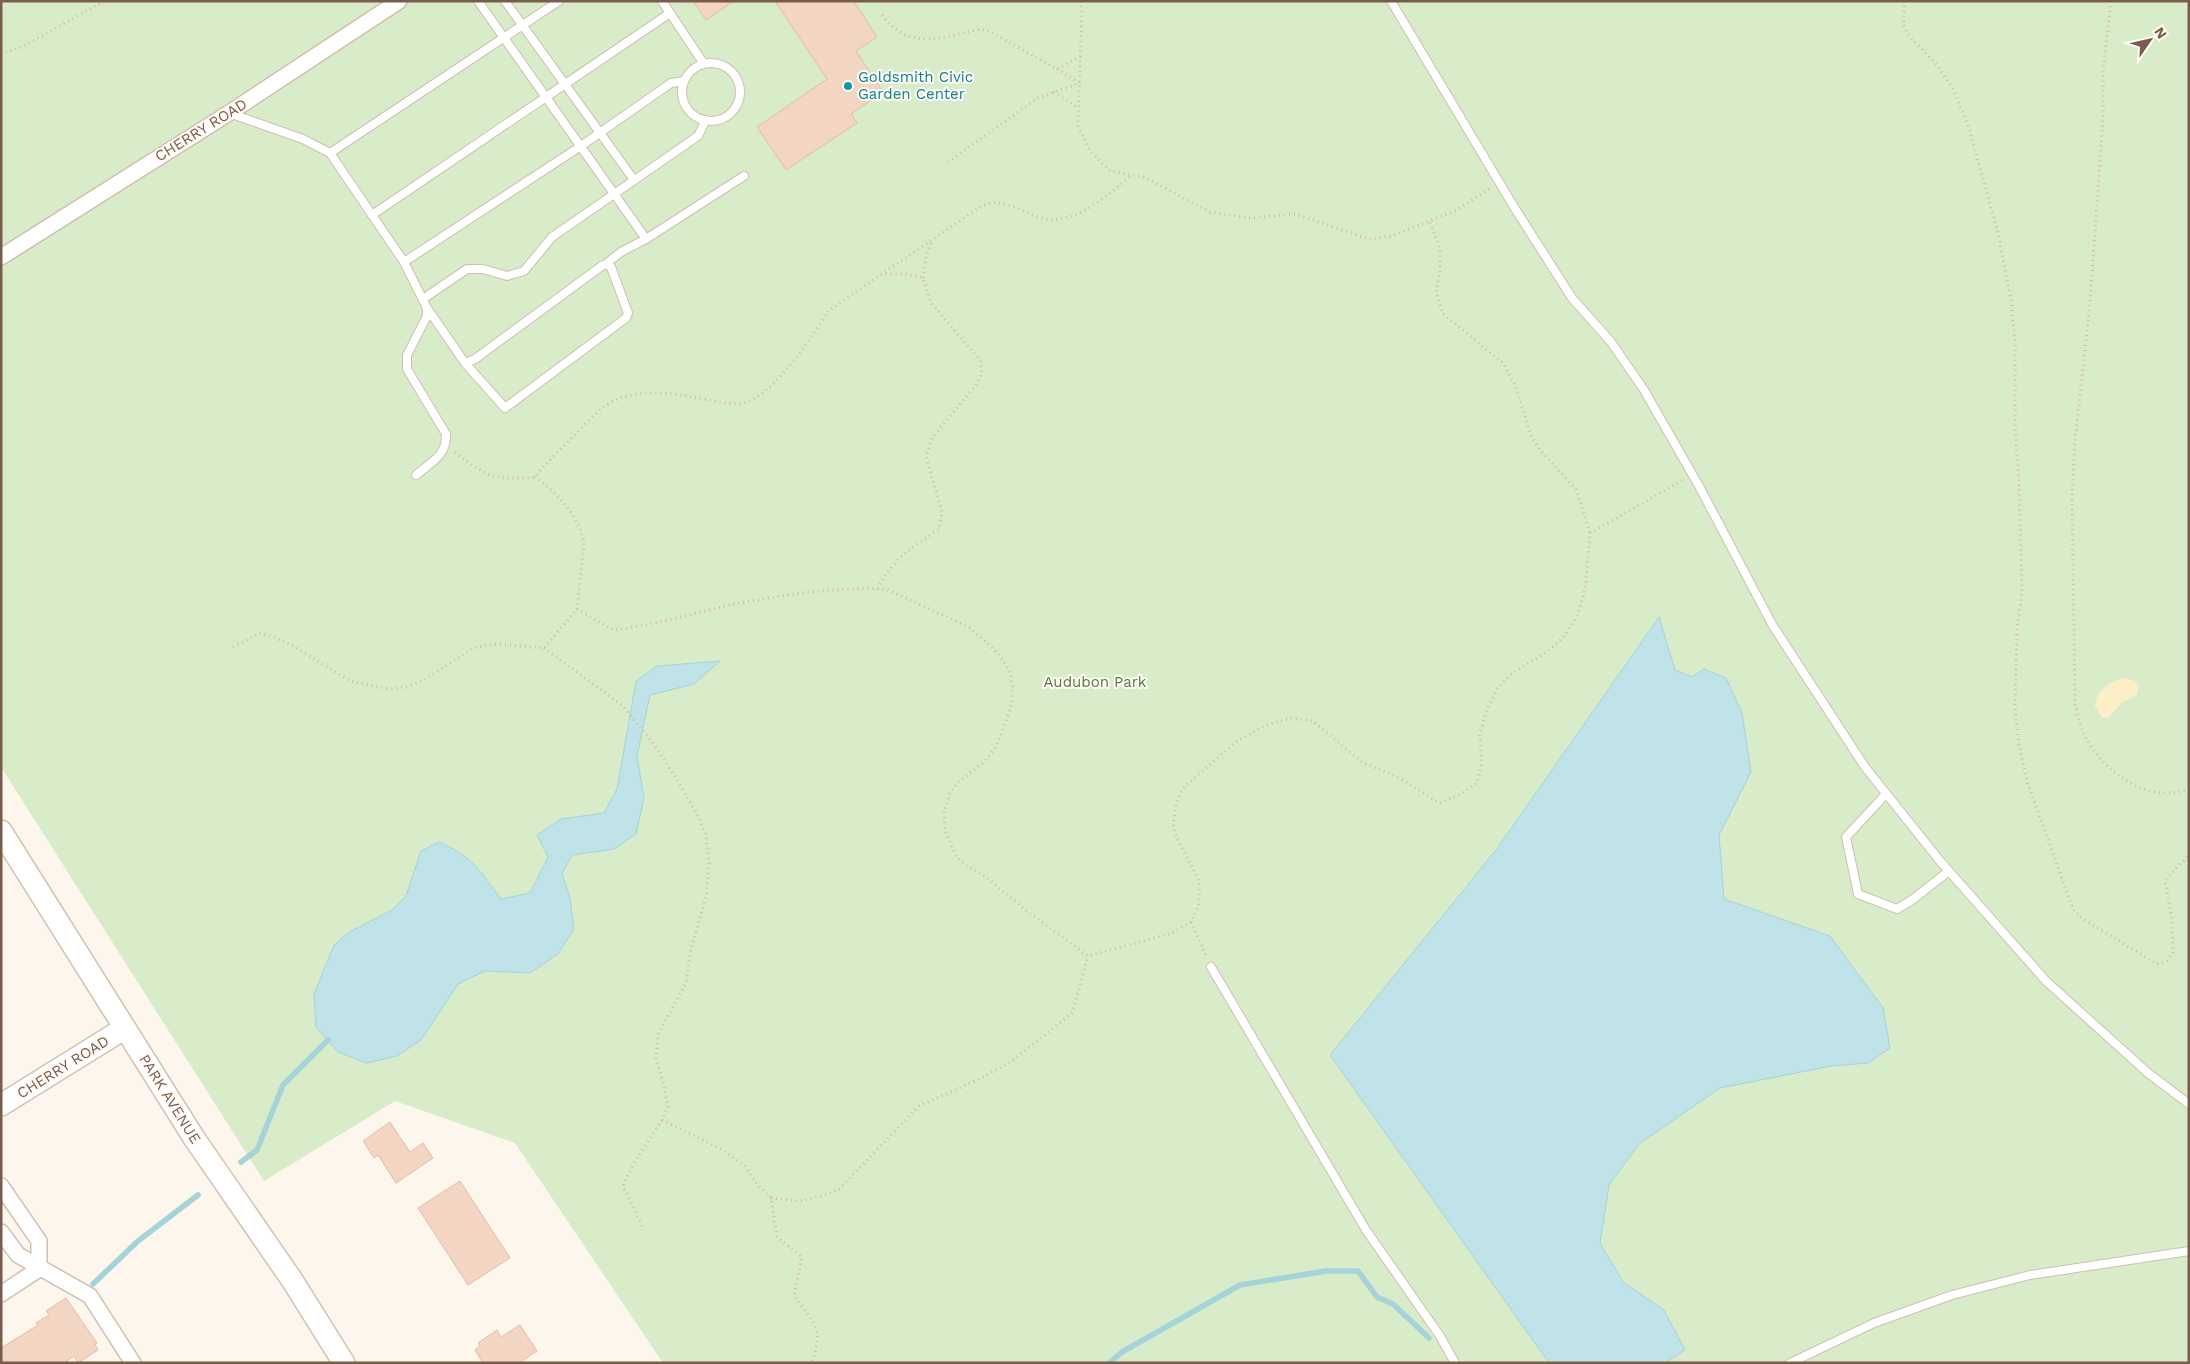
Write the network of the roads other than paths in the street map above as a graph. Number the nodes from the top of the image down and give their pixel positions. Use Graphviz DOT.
graph roads {
  1 [pos="399,1"];
  2 [pos="478,1"];
  3 [pos="505,1"];
  4 [pos="559,1"];
  5 [pos="662,1"];
  6 [pos="1391,1"];
  7 [pos="670,14"];
  8 [pos="522,25"];
  9 [pos="504,38"];
  10 [pos="704,64"];
  11 [pos="684,81"];
  12 [pos="565,85"];
  13 [pos="547,98"];
  14 [pos="229,113"];
  15 [pos="706,120"];
  16 [pos="600,133"];
  17 [pos="581,146"];
  18 [pos="330,153"];
  19 [pos="744,176"];
  20 [pos="634,180"];
  21 [pos="615,194"];
  22 [pos="372,215"];
  23 [pos="646,239"];
  24 [pos="1,257"];
  25 [pos="404,262"];
  26 [pos="606,264"];
  27 [pos="423,299"];
  28 [pos="427,308"];
  29 [pos="465,363"];
  30 [pos="416,475"];
  31 [pos="1886,794"];
  32 [pos="1,831"];
  33 [pos="1949,871"];
  34 [pos="1211,967"];
  35 [pos="125,1028"];
  36 [pos="2189,1104"];
  37 [pos="1,1105"];
  38 [pos="1,1186"];
  39 [pos="1,1232"];
  40 [pos="2189,1251"];
  41 [pos="39,1269"];
  42 [pos="1,1294"];
  43 [pos="133,1363"];
  44 [pos="344,1363"];
  45 [pos="1455,1363"];
  46 [pos="1790,1363"];
  1 -- 14 [label="street, CHERRY ROAD"];
  2 -- 9 [label="lane"];
  3 -- 8 [label="lane"];
  4 -- 8 [label="lane"];
  5 -- 7 [label="lane"];
  6 -- 31 [label="lane"];
  7 -- 10 [label="lane"];
  7 -- 12 [label="lane"];
  8 -- 9 [label="lane"];
  8 -- 12 [label="lane"];
  9 -- 13 [label="lane"];
  9 -- 18 [label="lane"];
  10 -- 11 [label="lane"];
  10 -- 15 [label="lane"];
  11 -- 15 [label="lane"];
  11 -- 16 [label="lane"];
  12 -- 13 [label="lane"];
  12 -- 16 [label="lane"];
  13 -- 17 [label="lane"];
  13 -- 22 [label="lane"];
  14 -- 18 [label="lane"];
  14 -- 24 [label="street, CHERRY ROAD"];
  15 -- 20 [label="lane"];
  16 -- 17 [label="lane"];
  16 -- 20 [label="lane"];
  17 -- 21 [label="lane"];
  17 -- 25 [label="lane"];
  18 -- 22 [label="lane"];
  19 -- 23 [label="lane"];
  20 -- 21 [label="lane"];
  21 -- 23 [label="lane"];
  21 -- 27 [label="lane"];
  22 -- 25 [label="lane"];
  23 -- 26 [label="lane"];
  25 -- 27 [label="lane"];
  26 -- 29 [label="lane"];
  26 -- 29 [label="lane"];
  27 -- 28 [label="lane"];
  28 -- 29 [label="lane"];
  28 -- 30 [label="lane"];
  31 -- 33 [label="lane"];
  31 -- 33 [label="lane"];
  32 -- 35 [label="main road, PARK AVENUE"];
  33 -- 36 [label="lane"];
  34 -- 45 [label="lane"];
  35 -- 37 [label="main road, CHERRY ROAD"];
  35 -- 44 [label="main road, PARK AVENUE"];
  38 -- 41 [label="street"];
  39 -- 41 [label="street"];
  40 -- 46 [label="lane"];
  41 -- 42 [label="street"];
  41 -- 43 [label="street"];
}
